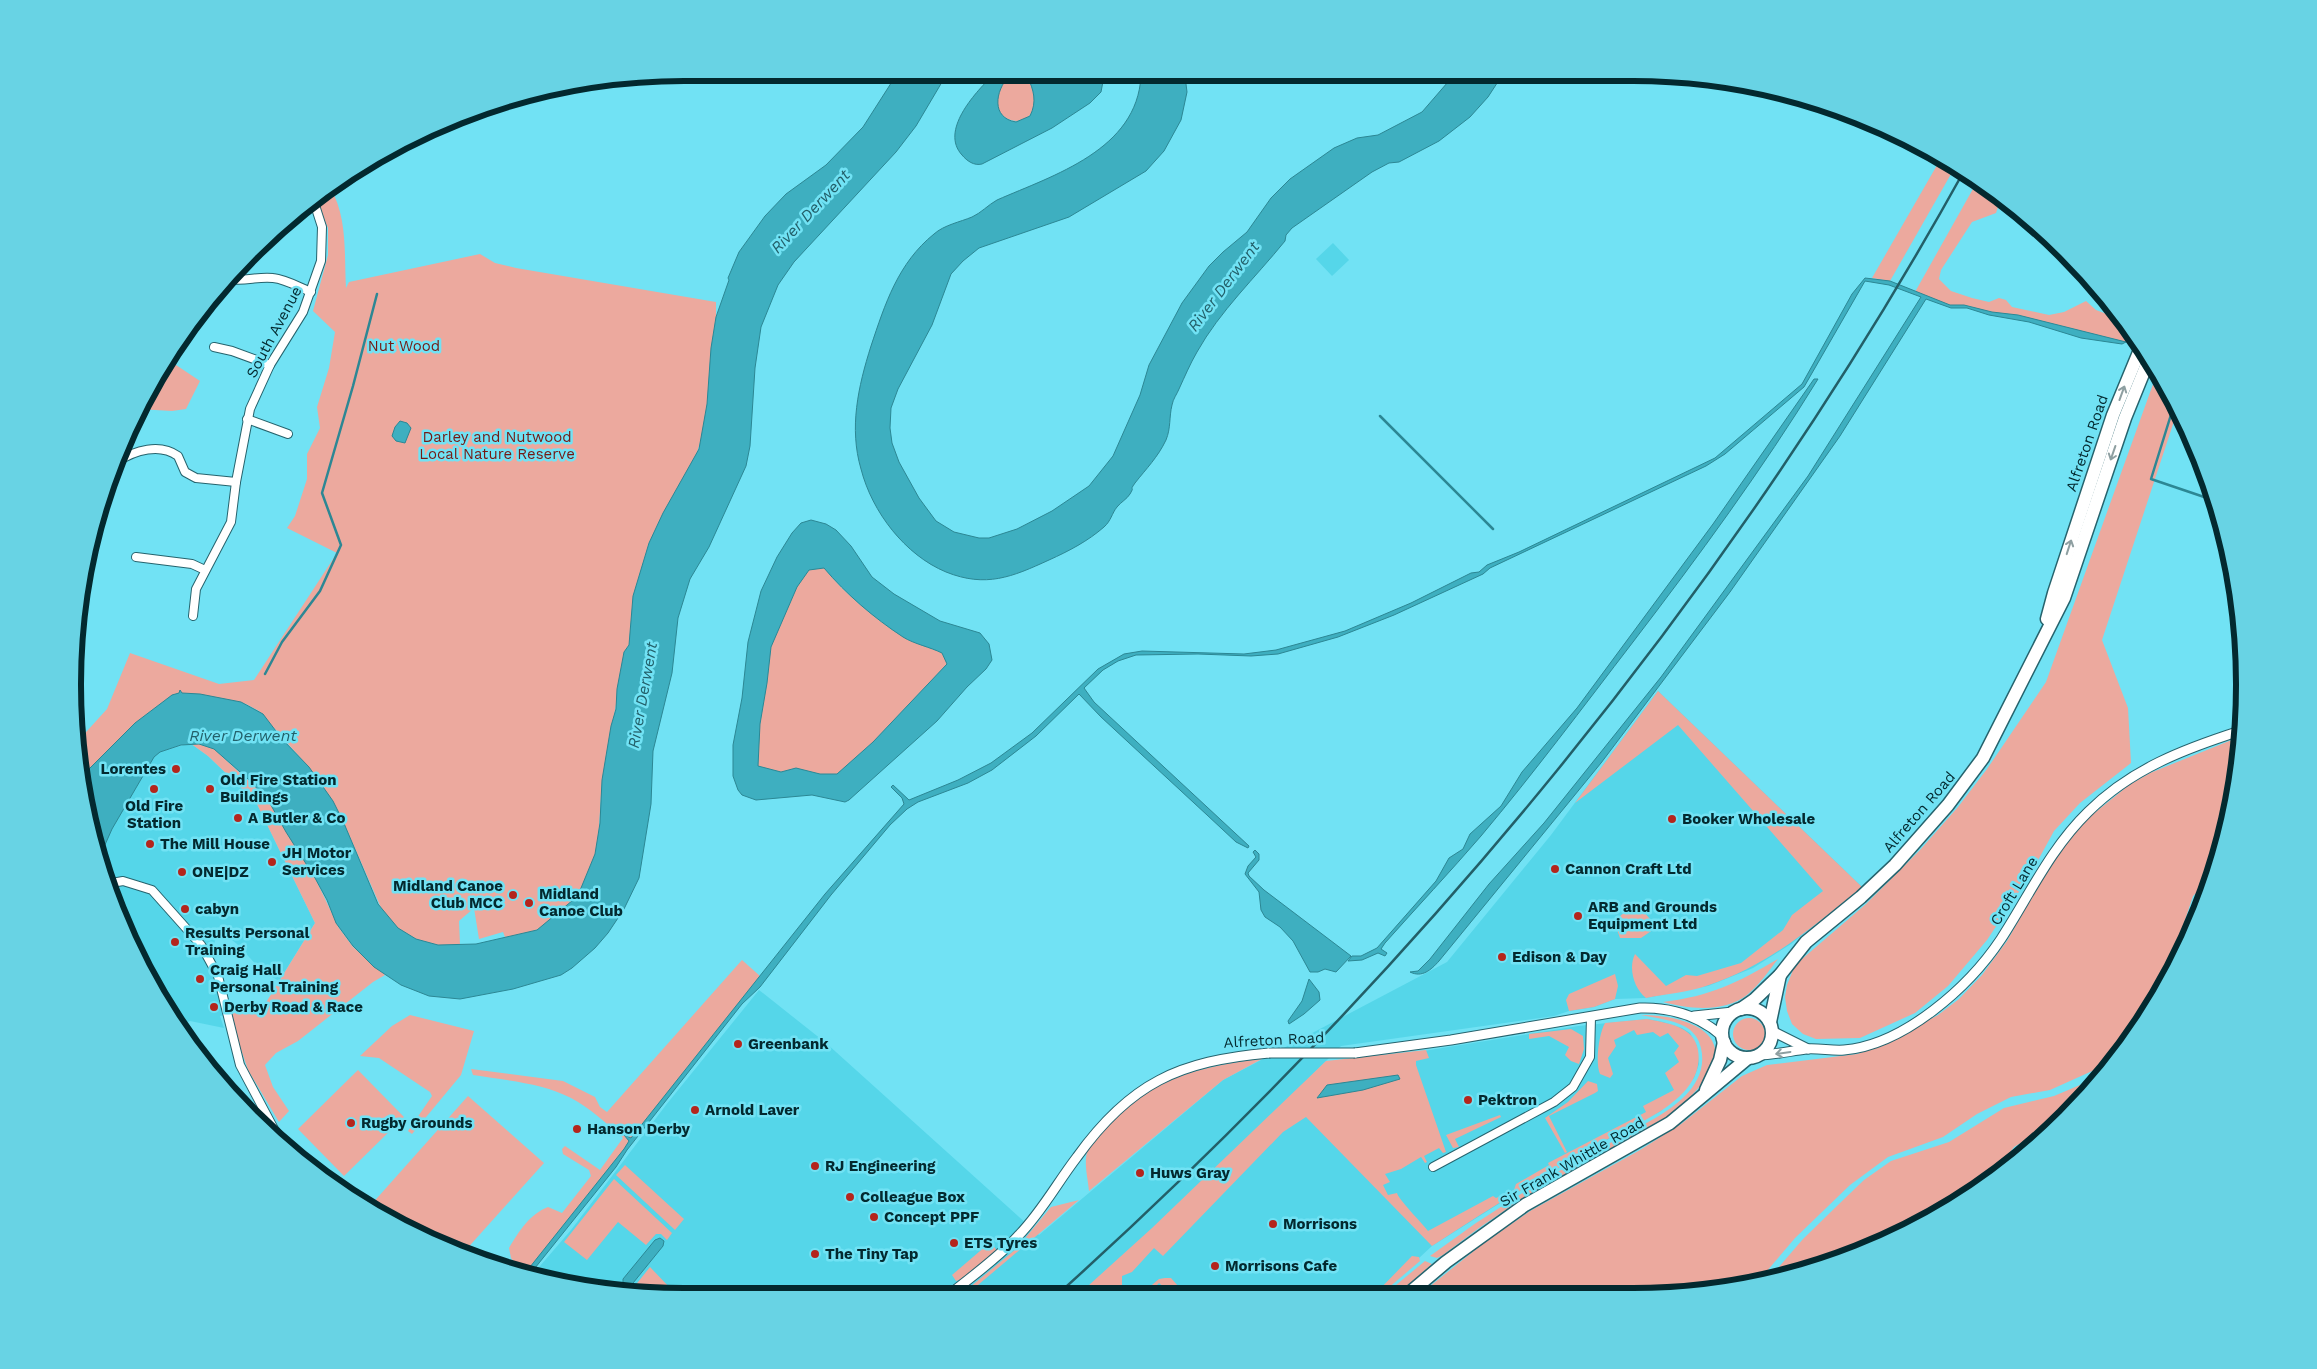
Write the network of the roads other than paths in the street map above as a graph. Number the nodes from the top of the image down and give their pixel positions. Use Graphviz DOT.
graph roads {
  1 [pos="316,207"];
  2 [pos="237,281"];
  3 [pos="311,292"];
  4 [pos="214,347"];
  5 [pos="2138,355"];
  6 [pos="270,365"];
  7 [pos="2146,368"];
  8 [pos="247,418"];
  9 [pos="288,434"];
  10 [pos="125,459"];
  11 [pos="236,482"];
  12 [pos="136,557"];
  13 [pos="205,570"];
  14 [pos="193,616"];
  15 [pos="2042,639"];
  16 [pos="2233,733"];
  17 [pos="115,883"];
  18 [pos="1780,975"];
  19 [pos="1737,1010"];
  20 [pos="1694,1016"];
  21 [pos="1591,1017"];
  22 [pos="1771,1026"];
  23 [pos="1723,1039"];
  24 [pos="1808,1049"];
  25 [pos="1753,1057"];
  26 [pos="1705,1093"];
  27 [pos="266,1118"];
  28 [pos="1433,1167"];
  29 [pos="957,1288"];
  30 [pos="1415,1288"];
  1 -- 3 [label="street, South Avenue"];
  2 -- 3 [label="street"];
  3 -- 6 [label="street, South Avenue"];
  4 -- 6 [label="street"];
  15 -- 5 [label="highway, Alfreton Road, one-way"];
  6 -- 8 [label="street, South Avenue"];
  7 -- 15 [label="highway, Alfreton Road, one-way"];
  8 -- 9 [label="street"];
  8 -- 11 [label="street, South Avenue"];
  10 -- 11 [label="street"];
  11 -- 13 [label="street, South Avenue"];
  12 -- 13 [label="street"];
  13 -- 14 [label="street, South Avenue"];
  15 -- 18 [label="highway, Alfreton Road"];
  16 -- 24 [label="street, Croft Lane"];
  17 -- 27 [label="street"];
  18 -- 19 [label="highway, Alfreton Road"];
  18 -- 22 [label="highway, Alfreton Road"];
  19 -- 20 [label="street, Alfreton Road"];
  19 -- 22 [label="highway"];
  19 -- 23 [label="highway"];
  20 -- 21 [label="street, Alfreton Road"];
  20 -- 23 [label="street, Alfreton Road"];
  21 -- 28 [label="street"];
  21 -- 29 [label="street, Alfreton Road, bridge"];
  22 -- 24 [label="street, Croft Lane"];
  22 -- 25 [label="highway"];
  23 -- 25 [label="highway"];
  23 -- 26 [label="highway, Sir Frank Whittle Road"];
  24 -- 25 [label="street, Croft Lane, one-way"];
  25 -- 26 [label="highway, Sir Frank Whittle Road"];
  26 -- 30 [label="highway, Sir Frank Whittle Road"];
}
